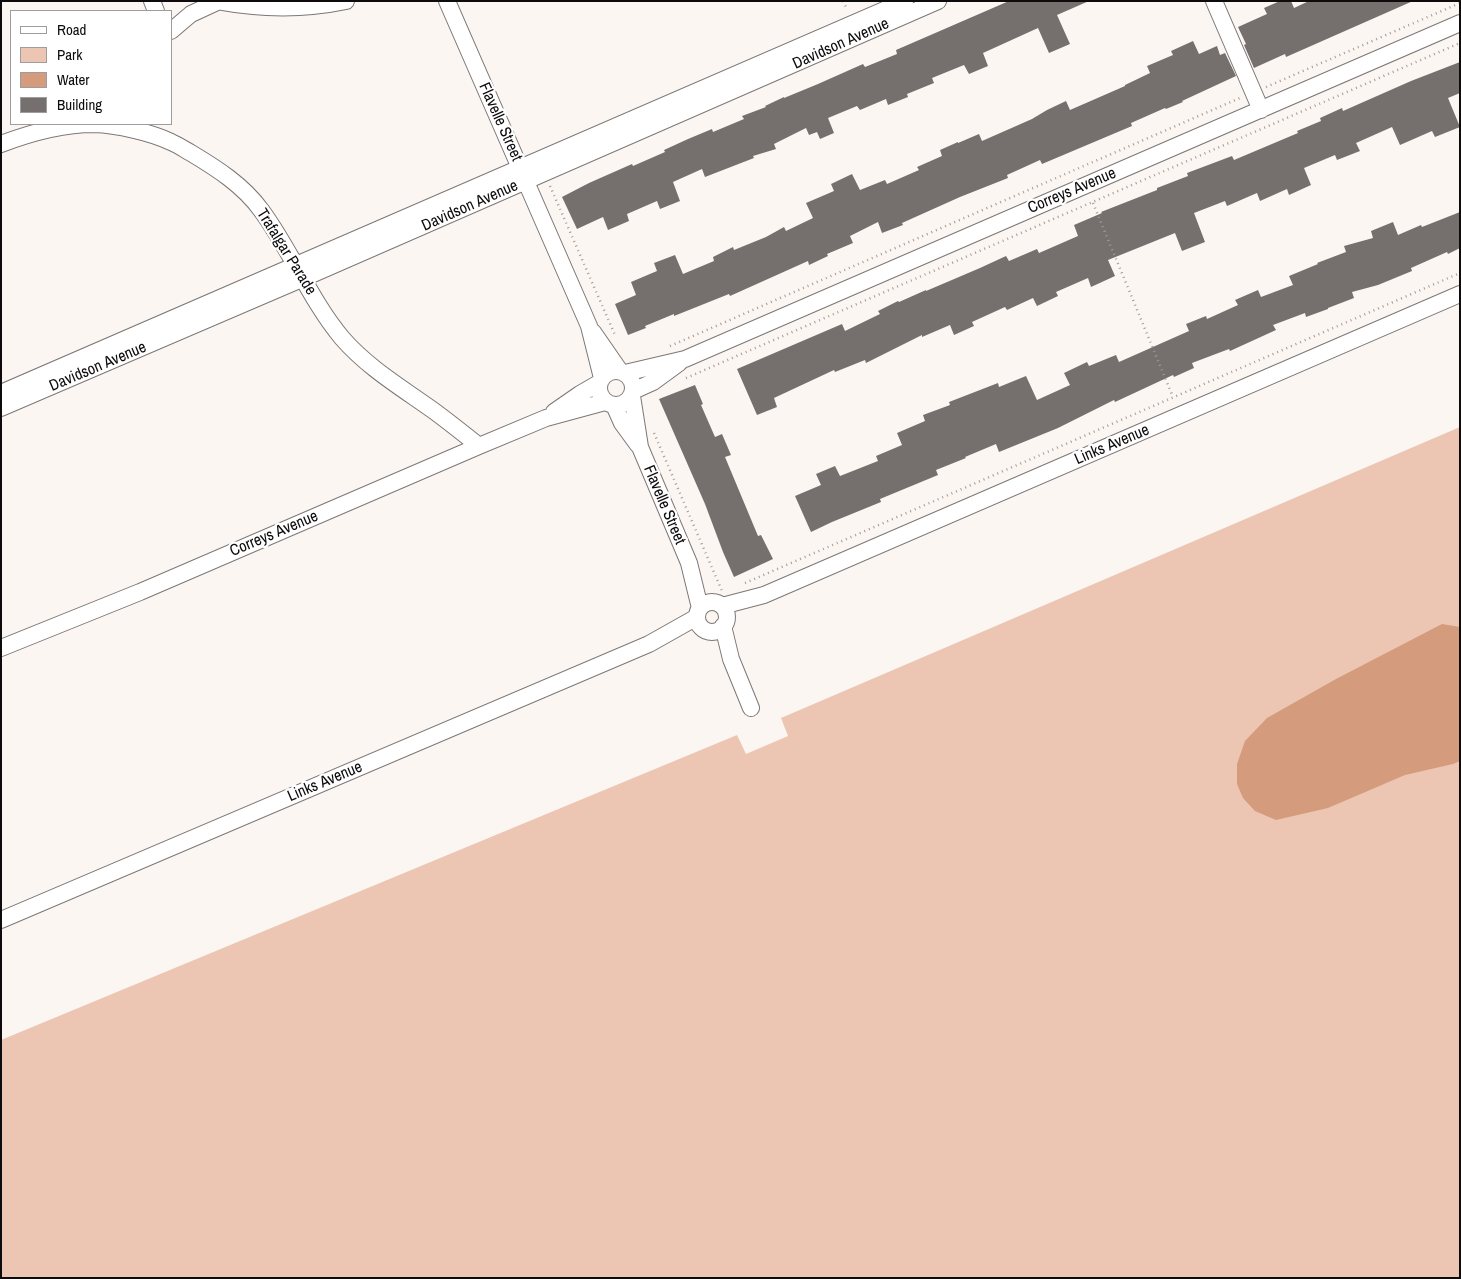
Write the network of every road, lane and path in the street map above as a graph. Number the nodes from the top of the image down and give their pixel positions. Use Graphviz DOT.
graph roads {
  1 [pos="217,1"];
  2 [pos="346,1"];
  3 [pos="448,1"];
  4 [pos="843,1"];
  5 [pos="905,1"];
  6 [pos="938,1"];
  7 [pos="1214,1"];
  8 [pos="1460,3"];
  9 [pos="848,11"];
  10 [pos="1460,23"];
  11 [pos="172,30"];
  12 [pos="1460,44"];
  13 [pos="1254,92"];
  14 [pos="1261,110"];
  15 [pos="82,125"];
  16 [pos="100,125"];
  17 [pos="162,125"];
  18 [pos="171,142"];
  19 [pos="1,144"];
  20 [pos="523,174"];
  21 [pos="549,183"];
  22 [pos="1093,203"];
  23 [pos="300,272"];
  24 [pos="1460,273"];
  25 [pos="1460,294"];
  26 [pos="589,326"];
  27 [pos="617,338"];
  28 [pos="665,348"];
  29 [pos="685,359"];
  30 [pos="623,372"];
  31 [pos="601,381"];
  32 [pos="678,382"];
  33 [pos="1,393"];
  34 [pos="632,394"];
  35 [pos="1173,397"];
  36 [pos="610,403"];
  37 [pos="1,408"];
  38 [pos="546,418"];
  39 [pos="653,431"];
  40 [pos="479,446"];
  41 [pos="640,447"];
  42 [pos="740,585"];
  43 [pos="713,614"];
  44 [pos="1,648"];
  45 [pos="751,708"];
  46 [pos="1,920"];
  1 -- 2 [label="street"];
  1 -- 11 [label="street"];
  3 -- 20 [label="street, Flavelle Street"];
  4 -- 9 [label="path"];
  5 -- 20 [label="street, Davidson Avenue"];
  6 -- 20 [label="street, Davidson Avenue"];
  7 -- 13 [label="street"];
  8 -- 13 [label="path"];
  10 -- 14 [label="street, Correys Avenue"];
  12 -- 22 [label="path"];
  13 -- 14 [label="street"];
  13 -- 28 [label="path"];
  14 -- 29 [label="street, Correys Avenue"];
  15 -- 19 [label="street, Trafalgar Parade"];
  16 -- 18 [label="street, Trafalgar Parade"];
  17 -- 18 [label="street"];
  18 -- 23 [label="street, Trafalgar Parade"];
  20 -- 23 [label="street, Davidson Avenue"];
  20 -- 26 [label="street, Flavelle Street"];
  21 -- 27 [label="path"];
  22 -- 32 [label="path"];
  22 -- 35 [label="path"];
  23 -- 33 [label="street, Davidson Avenue"];
  23 -- 37 [label="street, Davidson Avenue"];
  23 -- 40 [label="street, Trafalgar Parade"];
  24 -- 35 [label="path"];
  25 -- 43 [label="street, Links Avenue"];
  26 -- 30 [label="street, Flavelle Street"];
  26 -- 31 [label="street, Flavelle Street"];
  29 -- 30 [label="street, Correys Avenue"];
  29 -- 34 [label="street, Correys Avenue"];
  30 -- 31 [label="street"];
  30 -- 34 [label="street"];
  31 -- 36 [label="street"];
  31 -- 38 [label="street, Correys Avenue"];
  34 -- 36 [label="street"];
  34 -- 41 [label="street, Flavelle Street"];
  35 -- 42 [label="path"];
  36 -- 38 [label="street, Correys Avenue"];
  36 -- 41 [label="street, Flavelle Street"];
  38 -- 40 [label="street, Correys Avenue"];
  39 -- 43 [label="path"];
  40 -- 44 [label="street, Correys Avenue"];
  41 -- 43 [label="street, Flavelle Street"];
  43 -- 45 [label="street, Flavelle Street"];
  43 -- 46 [label="street, Links Avenue"];
}
